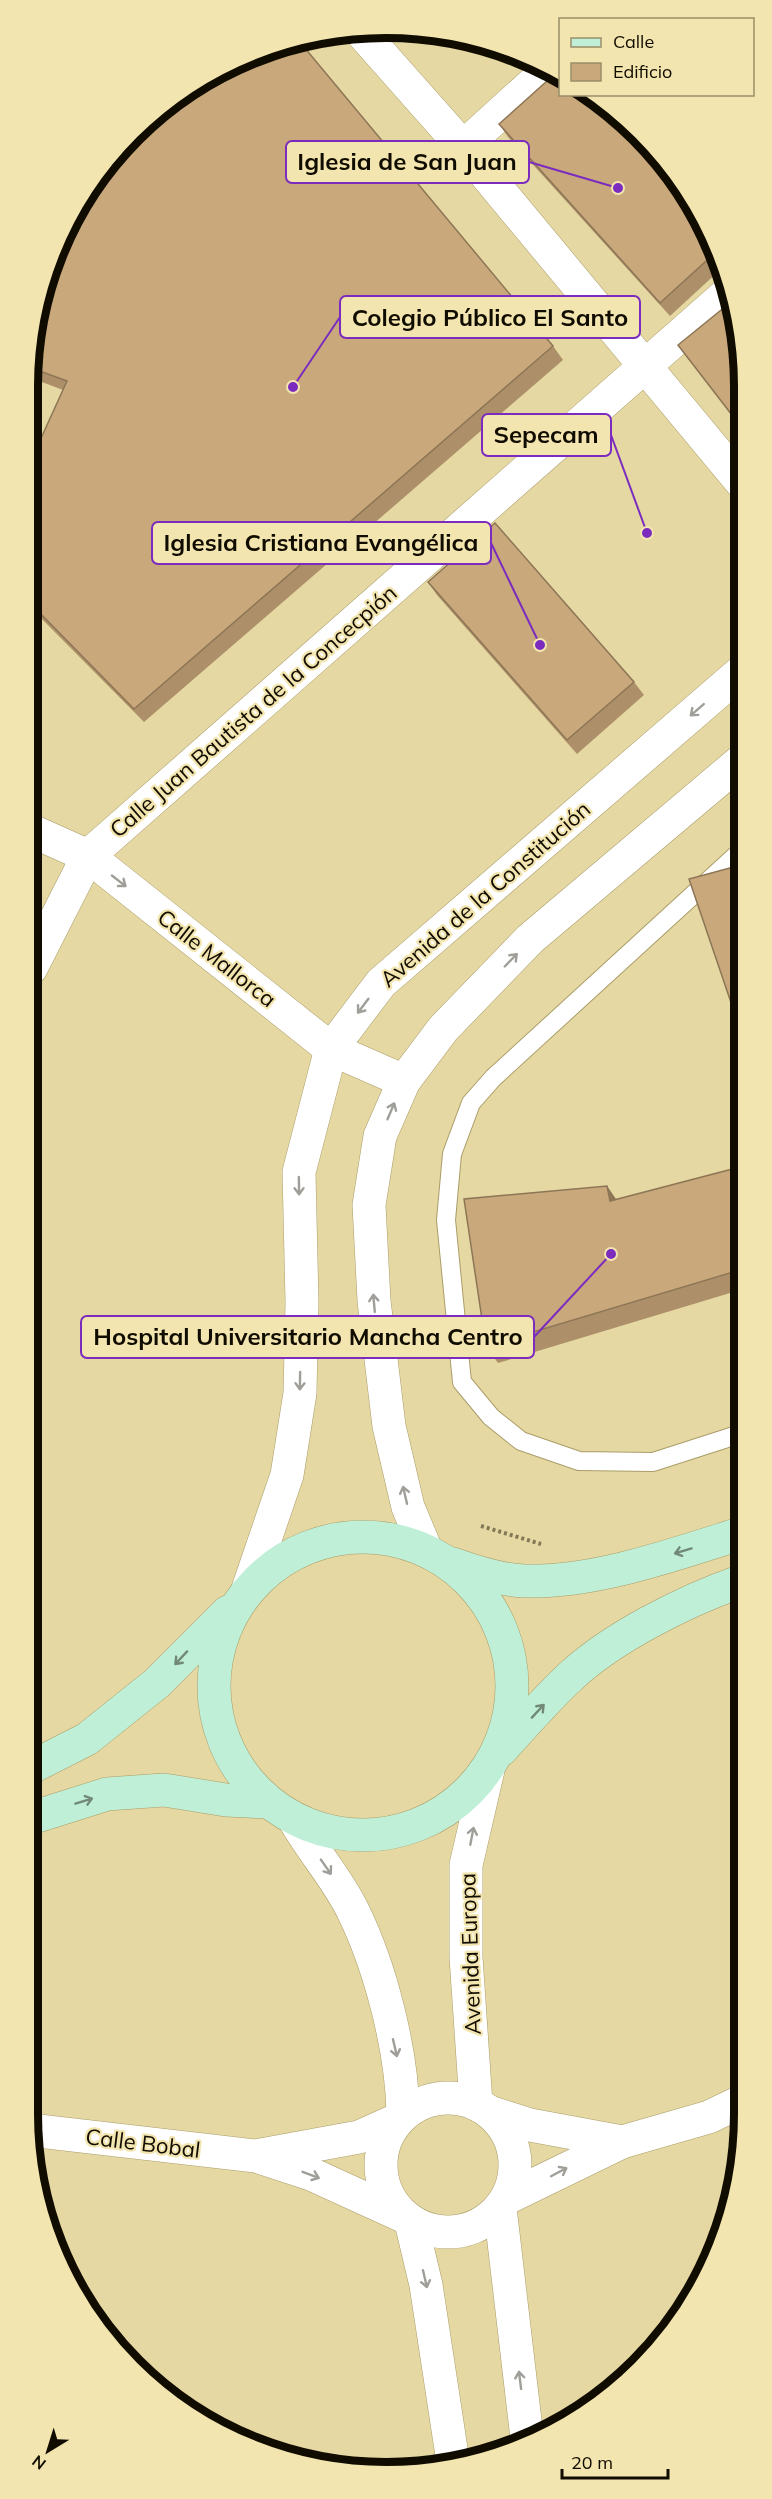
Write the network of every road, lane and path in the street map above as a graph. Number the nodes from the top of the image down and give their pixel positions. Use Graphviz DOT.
graph roads {
  1 [pos="367,38"];
  2 [pos="543,75"];
  3 [pos="463,147"];
  4 [pos="723,297"];
  5 [pos="645,368"];
  6 [pos="734,474"];
  7 [pos="734,678"];
  8 [pos="734,767"];
  9 [pos="38,834"];
  10 [pos="88,856"];
  11 [pos="734,857"];
  12 [pos="38,956"];
  13 [pos="331,1049"];
  14 [pos="404,1081"];
  15 [pos="734,1436"];
  16 [pos="481,1526"];
  17 [pos="734,1536"];
  18 [pos="551,1547"];
  19 [pos="436,1556"];
  20 [pos="734,1584"];
  21 [pos="243,1596"];
  22 [pos="493,1762"];
  23 [pos="38,1764"];
  24 [pos="280,1810"];
  25 [pos="38,1815"];
  26 [pos="734,2105"];
  27 [pos="483,2108"];
  28 [pos="400,2117"];
  29 [pos="38,2131"];
  30 [pos="622,2142"];
  31 [pos="256,2156"];
  32 [pos="504,2203"];
  33 [pos="407,2219"];
  34 [pos="526,2432"];
  35 [pos="452,2455"];
  1 -- 3 [label="street"];
  2 -- 3 [label="street"];
  3 -- 5 [label="street"];
  4 -- 5 [label="street, Calle Juan Bautista de la Concecpión"];
  5 -- 6 [label="street"];
  5 -- 10 [label="street, Calle Juan Bautista de la Concecpión"];
  7 -- 13 [label="street, Avenida de la Constitución, one-way"];
  14 -- 8 [label="street, one-way"];
  9 -- 10 [label="street, Calle Mallorca"];
  10 -- 12 [label="street, Calle Juan Bautista de la Concecpión"];
  10 -- 13 [label="street, Calle Mallorca, one-way"];
  11 -- 15 [label="lane"];
  13 -- 14 [label="street, Calle Mallorca"];
  13 -- 21 [label="street, Avenida de la Constitución, one-way"];
  19 -- 14 [label="street, one-way"];
  16 -- 18 [label="path"];
  17 -- 19 [label="street, one-way"];
  19 -- 21 [label="street"];
  19 -- 22 [label="street"];
  22 -- 20 [label="street, one-way"];
  21 -- 23 [label="street, one-way"];
  21 -- 24 [label="street"];
  22 -- 24 [label="street"];
  27 -- 22 [label="street, Avenida Europa, one-way"];
  25 -- 24 [label="street, one-way"];
  24 -- 28 [label="street, one-way"];
  26 -- 30 [label="street"];
  27 -- 28 [label="street"];
  27 -- 30 [label="street"];
  27 -- 32 [label="street"];
  28 -- 31 [label="street, Calle Bobal"];
  28 -- 33 [label="street"];
  29 -- 31 [label="street, Calle Bobal"];
  32 -- 30 [label="street, one-way"];
  31 -- 33 [label="street, Calle Bobal, one-way"];
  32 -- 33 [label="street"];
  34 -- 32 [label="street, one-way"];
  33 -- 35 [label="street, one-way"];
}
